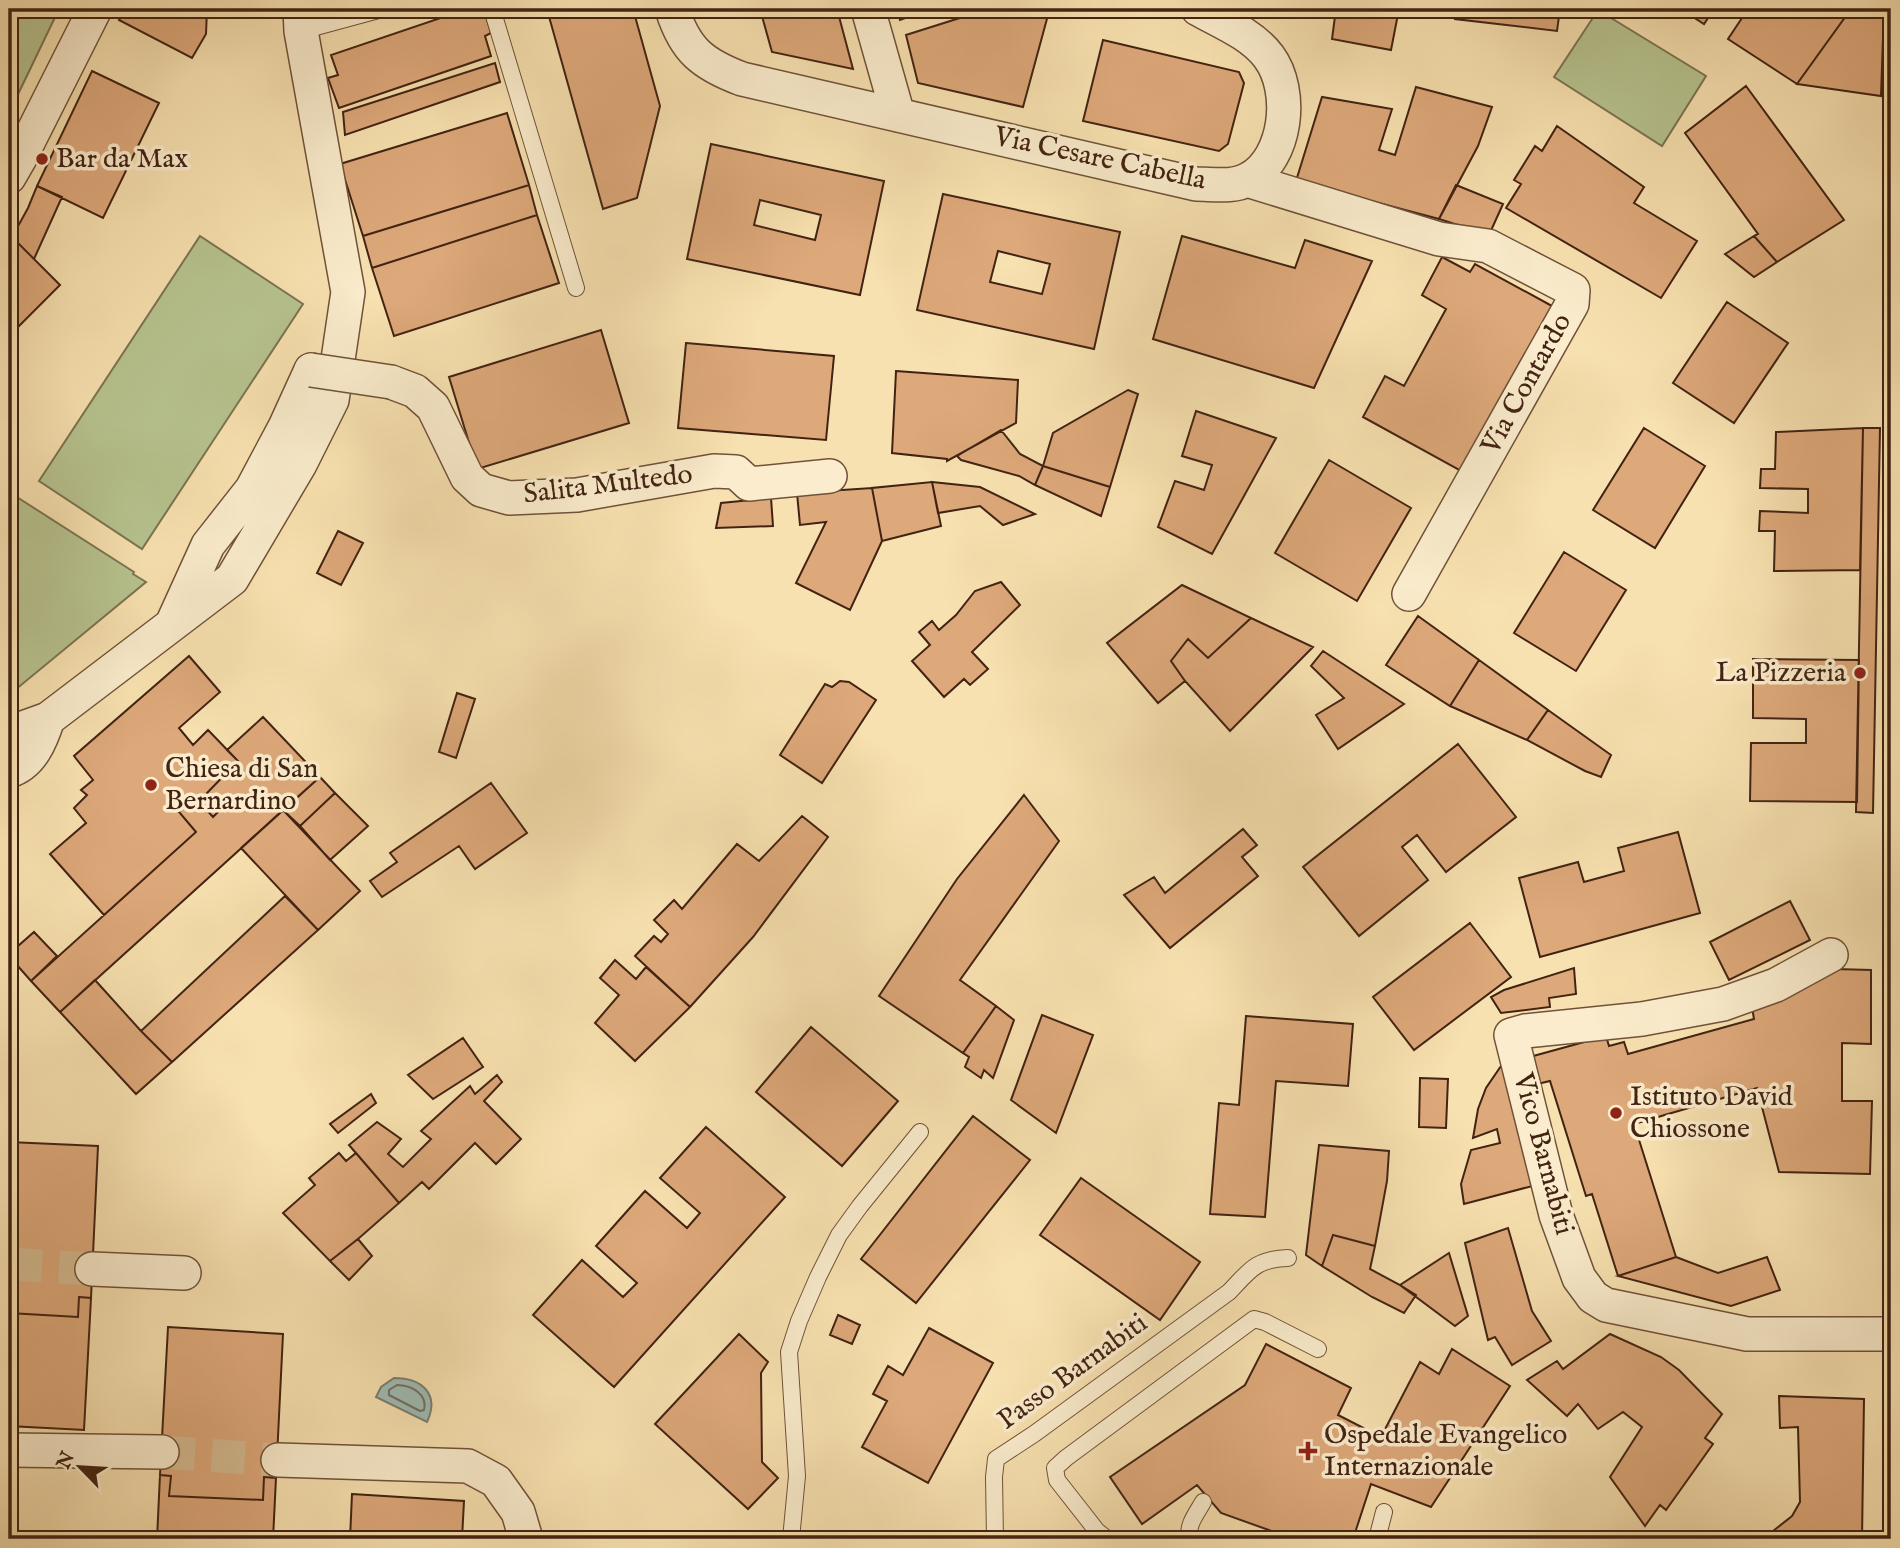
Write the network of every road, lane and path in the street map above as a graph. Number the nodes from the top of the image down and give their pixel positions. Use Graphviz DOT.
graph roads {
  1 [pos="95,9"];
  2 [pos="382,9"];
  3 [pos="492,9"];
  4 [pos="672,9"];
  5 [pos="868,9"];
  6 [pos="1198,9"];
  7 [pos="301,20"];
  8 [pos="898,115"];
  9 [pos="9,177"];
  10 [pos="1247,180"];
  11 [pos="576,288"];
  12 [pos="830,476"];
  13 [pos="1409,594"];
  14 [pos="172,624"];
  15 [pos="48,719"];
  16 [pos="9,733"];
  17 [pos="9,771"];
  18 [pos="1831,955"];
  19 [pos="920,1132"];
  20 [pos="1288,1258"];
  21 [pos="92,1269"];
  22 [pos="184,1273"];
  23 [pos="1891,1334"];
  24 [pos="1318,1349"];
  25 [pos="9,1450"];
  26 [pos="162,1452"];
  27 [pos="278,1460"];
  28 [pos="1203,1502"];
  29 [pos="1384,1512"];
  30 [pos="526,1539"];
  31 [pos="792,1539"];
  32 [pos="995,1539"];
  33 [pos="1107,1539"];
  34 [pos="1191,1539"];
  35 [pos="1377,1539"];
  1 -- 9 [label="street"];
  2 -- 7 [label="lane"];
  3 -- 11 [label="lane"];
  4 -- 8 [label="street, Via Cesare Cabella"];
  5 -- 8 [label="street"];
  6 -- 10 [label="street, Via Cesare Cabella"];
  7 -- 14 [label="street"];
  8 -- 10 [label="street, Via Cesare Cabella"];
  10 -- 13 [label="street, Via Contardo"];
  12 -- 14 [label="street, Salita Multedo, bridge"];
  14 -- 15 [label="street"];
  15 -- 16 [label="street"];
  15 -- 17 [label="street"];
  18 -- 23 [label="street, Vico Barnabiti"];
  19 -- 31 [label="lane"];
  20 -- 32 [label="lane, Passo Barnabiti"];
  21 -- 22 [label="street"];
  24 -- 33 [label="lane"];
  25 -- 26 [label="street"];
  27 -- 30 [label="street"];
  28 -- 34 [label="lane"];
  29 -- 35 [label="lane"];
}
